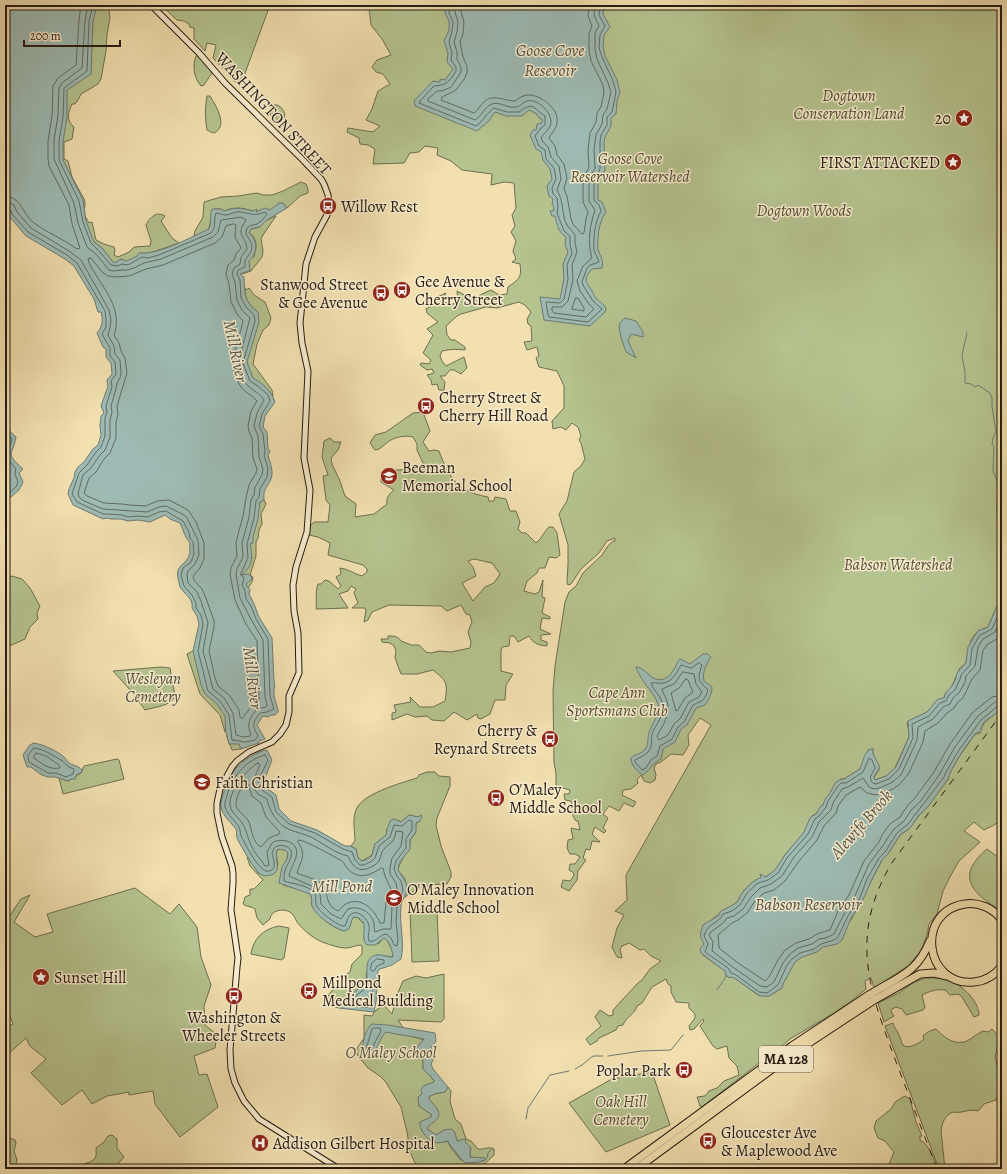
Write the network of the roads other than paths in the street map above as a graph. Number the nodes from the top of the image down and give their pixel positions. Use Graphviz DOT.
graph roads {
  1 [pos="151,5"];
  2 [pos="992,910"];
  3 [pos="1002,915"];
  4 [pos="1002,920"];
  5 [pos="930,941"];
  6 [pos="1002,966"];
  7 [pos="950,977"];
  8 [pos="873,997"];
  9 [pos="699,1118"];
  10 [pos="339,1169"];
  11 [pos="624,1169"];
  12 [pos="636,1169"];
  1 -- 10 [label="main road, WASHINGTON STREET"];
  2 -- 3 [label="highway, MA 128"];
  2 -- 4 [label="highway"];
  2 -- 5 [label="highway, MA 128"];
  5 -- 7 [label="highway"];
  5 -- 8 [label="highway, MA 128"];
  6 -- 7 [label="highway, MA 128"];
  7 -- 8 [label="highway, MA 128"];
  8 -- 9 [label="highway, MA 128"];
  9 -- 11 [label="highway, MA 128"];
  9 -- 12 [label="highway, MA 128"];
}
